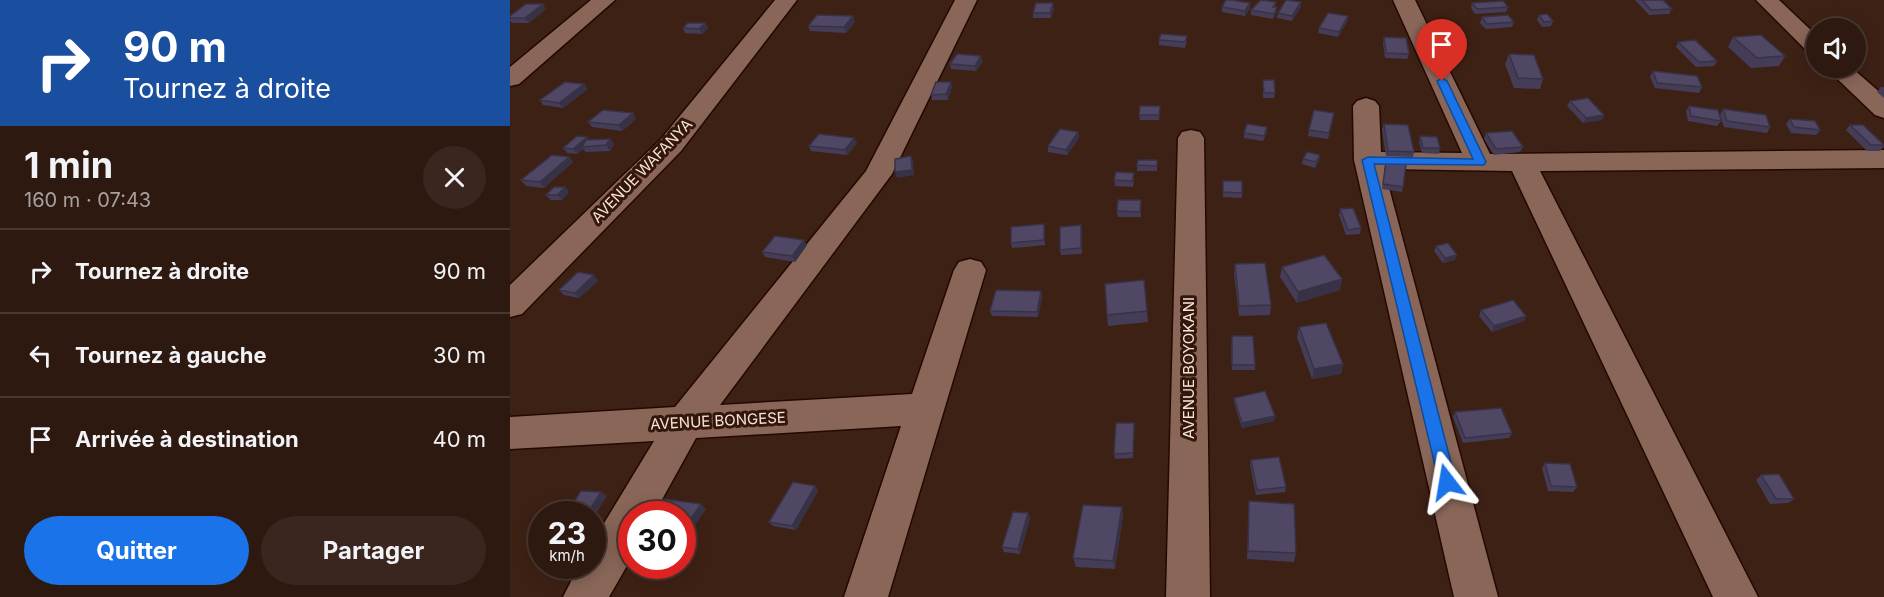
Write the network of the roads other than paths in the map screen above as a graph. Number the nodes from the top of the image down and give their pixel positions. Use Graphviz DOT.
graph roads {
  1 [pos="604,0"];
  2 [pos="786,0"];
  3 [pos="966,0"];
  4 [pos="1404,0"];
  5 [pos="1767,0"];
  6 [pos="1806,37"];
  7 [pos="1849,78"];
  8 [pos="510,79"];
  9 [pos="1366,106"];
  10 [pos="1884,110"];
  11 [pos="1191,138"];
  12 [pos="1884,159"];
  13 [pos="1368,160"];
  14 [pos="1480,162"];
  15 [pos="1522,163"];
  16 [pos="970,270"];
  17 [pos="510,305"];
  18 [pos="926,409"];
  19 [pos="685,423"];
  20 [pos="510,433"];
  21 [pos="640,501"];
  22 [pos="618,539"];
  23 [pos="585,597"];
  24 [pos="866,597"];
  25 [pos="1188,597"];
  26 [pos="1476,597"];
  27 [pos="1736,597"];
  1 -- 8 [label="street"];
  2 -- 17 [label="street, AVENUE WAFANYA"];
  3 -- 19 [label="street"];
  4 -- 14 [label="street"];
  5 -- 6 [label="street"];
  7 -- 10 [label="street"];
  9 -- 13 [label="street"];
  11 -- 25 [label="street, AVENUE BOYOKANI"];
  12 -- 15 [label="street"];
  13 -- 14 [label="street"];
  13 -- 26 [label="street"];
  14 -- 15 [label="street"];
  15 -- 27 [label="street"];
  16 -- 18 [label="street"];
  18 -- 19 [label="street, AVENUE BONGESE"];
  18 -- 24 [label="street"];
  19 -- 20 [label="street, AVENUE BONGESE"];
  19 -- 21 [label="street"];
  22 -- 23 [label="street"];
}
